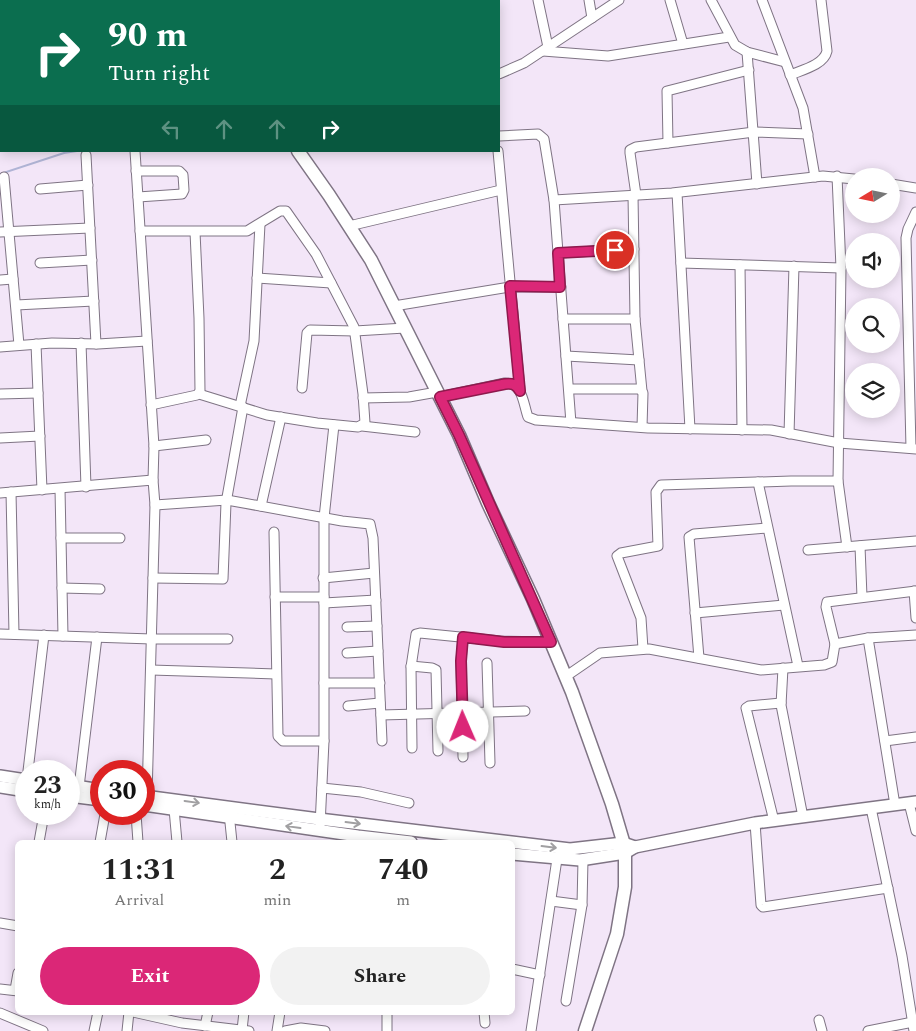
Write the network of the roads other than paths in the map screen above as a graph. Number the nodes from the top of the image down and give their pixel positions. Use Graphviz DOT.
graph roads {
  1 [pos="538,0"];
  2 [pos="589,0"];
  3 [pos="619,0"];
  4 [pos="670,0"];
  5 [pos="712,0"];
  6 [pos="762,0"];
  7 [pos="821,0"];
  8 [pos="592,18"];
  9 [pos="729,37"];
  10 [pos="683,44"];
  11 [pos="546,49"];
  12 [pos="747,52"];
  13 [pos="785,62"];
  14 [pos="749,70"];
  15 [pos="500,72"];
  16 [pos="790,75"];
  17 [pos="754,132"];
  18 [pos="808,134"];
  19 [pos="500,136"];
  20 [pos="668,143"];
  21 [pos="135,152"];
  22 [pos="299,152"];
  23 [pos="498,152"];
  24 [pos="86,155"];
  25 [pos="136,171"];
  26 [pos="837,176"];
  27 [pos="4,177"];
  28 [pos="815,177"];
  29 [pos="845,177"];
  30 [pos="88,184"];
  31 [pos="757,184"];
  32 [pos="900,185"];
  33 [pos="916,188"];
  34 [pos="40,189"];
  35 [pos="501,190"];
  36 [pos="678,193"];
  37 [pos="635,195"];
  38 [pos="138,197"];
  39 [pos="554,200"];
  40 [pos="916,212"];
  41 [pos="260,224"];
  42 [pos="349,226"];
  43 [pos="90,228"];
  44 [pos="140,231"];
  45 [pos="4,232"];
  46 [pos="195,232"];
  47 [pos="634,249"];
  48 [pos="558,253"];
  49 [pos="92,260"];
  50 [pos="40,263"];
  51 [pos="681,263"];
  52 [pos="740,265"];
  53 [pos="794,266"];
  54 [pos="841,268"];
  55 [pos="257,278"];
  56 [pos="13,279"];
  57 [pos="0,280"];
  58 [pos="331,283"];
  59 [pos="510,286"];
  60 [pos="560,287"];
  61 [pos="94,302"];
  62 [pos="16,305"];
  63 [pos="394,306"];
  64 [pos="563,319"];
  65 [pos="635,319"];
  66 [pos="405,328"];
  67 [pos="355,330"];
  68 [pos="147,341"];
  69 [pos="81,343"];
  70 [pos="36,344"];
  71 [pos="96,344"];
  72 [pos="20,345"];
  73 [pos="0,347"];
  74 [pos="566,356"];
  75 [pos="639,360"];
  76 [pos="302,388"];
  77 [pos="568,389"];
  78 [pos="642,390"];
  79 [pos="520,391"];
  80 [pos="38,393"];
  81 [pos="0,394"];
  82 [pos="199,394"];
  83 [pos="439,395"];
  84 [pos="363,398"];
  85 [pos="151,405"];
  86 [pos="241,407"];
  87 [pos="281,417"];
  88 [pos="571,423"];
  89 [pos="334,424"];
  90 [pos="362,426"];
  91 [pos="642,428"];
  92 [pos="690,429"];
  93 [pos="742,430"];
  94 [pos="415,432"];
  95 [pos="790,434"];
  96 [pos="40,436"];
  97 [pos="0,438"];
  98 [pos="206,440"];
  99 [pos="839,443"];
  100 [pos="154,446"];
  101 [pos="913,449"];
  102 [pos="838,481"];
  103 [pos="758,482"];
  104 [pos="153,483"];
  105 [pos="86,487"];
  106 [pos="42,490"];
  107 [pos="11,492"];
  108 [pos="0,493"];
  109 [pos="60,493"];
  110 [pos="155,500"];
  111 [pos="227,501"];
  112 [pos="261,506"];
  113 [pos="324,525"];
  114 [pos="767,528"];
  115 [pos="274,532"];
  116 [pos="61,538"];
  117 [pos="120,538"];
  118 [pos="916,541"];
  119 [pos="860,546"];
  120 [pos="848,547"];
  121 [pos="808,550"];
  122 [pos="374,573"];
  123 [pos="153,578"];
  124 [pos="324,578"];
  125 [pos="62,588"];
  126 [pos="100,589"];
  127 [pos="915,591"];
  128 [pos="275,597"];
  129 [pos="862,597"];
  130 [pos="324,600"];
  131 [pos="376,600"];
  132 [pos="784,605"];
  133 [pos="695,613"];
  134 [pos="916,618"];
  135 [pos="377,626"];
  136 [pos="347,627"];
  137 [pos="0,634"];
  138 [pos="14,634"];
  139 [pos="916,634"];
  140 [pos="44,635"];
  141 [pos="63,636"];
  142 [pos="97,637"];
  143 [pos="463,637"];
  144 [pos="868,638"];
  145 [pos="152,639"];
  146 [pos="228,639"];
  147 [pos="551,642"];
  148 [pos="835,644"];
  149 [pos="643,649"];
  150 [pos="378,651"];
  151 [pos="347,653"];
  152 [pos="699,658"];
  153 [pos="487,664"];
  154 [pos="411,666"];
  155 [pos="798,666"];
  156 [pos="783,668"];
  157 [pos="151,670"];
  158 [pos="276,674"];
  159 [pos="565,677"];
  160 [pos="324,683"];
  161 [pos="380,683"];
  162 [pos="380,703"];
  163 [pos="781,703"];
  164 [pos="348,706"];
  165 [pos="525,711"];
  166 [pos="489,712"];
  167 [pos="462,713"];
  168 [pos="411,714"];
  169 [pos="437,714"];
  170 [pos="381,715"];
  171 [pos="916,737"];
  172 [pos="324,741"];
  173 [pos="885,741"];
  174 [pos="382,742"];
  175 [pos="412,748"];
  176 [pos="438,751"];
  177 [pos="463,757"];
  178 [pos="29,760"];
  179 [pos="78,760"];
  180 [pos="147,760"];
  181 [pos="490,763"];
  182 [pos="0,776"];
  183 [pos="15,778"];
  184 [pos="0,787"];
  185 [pos="322,788"];
  186 [pos="15,789"];
  187 [pos="155,801"];
  188 [pos="155,802"];
  189 [pos="913,802"];
  190 [pos="409,804"];
  191 [pos="895,805"];
  192 [pos="871,808"];
  193 [pos="174,809"];
  194 [pos="229,812"];
  195 [pos="803,817"];
  196 [pos="774,821"];
  197 [pos="755,824"];
  198 [pos="42,825"];
  199 [pos="103,825"];
  200 [pos="137,825"];
  201 [pos="320,825"];
  202 [pos="916,831"];
  203 [pos="461,839"];
  204 [pos="39,840"];
  205 [pos="100,840"];
  206 [pos="138,840"];
  207 [pos="177,840"];
  208 [pos="232,840"];
  209 [pos="400,840"];
  210 [pos="476,840"];
  211 [pos="628,847"];
  212 [pos="518,851"];
  213 [pos="557,859"];
  214 [pos="583,860"];
  215 [pos="888,888"];
  216 [pos="551,901"];
  217 [pos="582,905"];
  218 [pos="0,924"];
  219 [pos="15,926"];
  220 [pos="515,970"];
  221 [pos="540,974"];
  222 [pos="906,982"];
  223 [pos="916,982"];
  224 [pos="0,988"];
  225 [pos="15,990"];
  226 [pos="566,1002"];
  227 [pos="0,1013"];
  228 [pos="97,1015"];
  229 [pos="130,1015"];
  230 [pos="145,1015"];
  231 [pos="208,1015"];
  232 [pos="244,1015"];
  233 [pos="280,1015"];
  234 [pos="387,1015"];
  235 [pos="484,1015"];
  236 [pos="819,1020"];
  237 [pos="485,1023"];
  238 [pos="913,1027"];
  239 [pos="209,1028"];
  240 [pos="40,1030"];
  241 [pos="246,1030"];
  242 [pos="94,1031"];
  243 [pos="127,1031"];
  244 [pos="278,1031"];
  245 [pos="285,1031"];
  246 [pos="325,1031"];
  247 [pos="387,1031"];
  248 [pos="531,1031"];
  249 [pos="585,1031"];
  250 [pos="822,1031"];
  251 [pos="868,1031"];
  1 -- 11 [label="street"];
  2 -- 8 [label="street"];
  3 -- 8 [label="street"];
  4 -- 10 [label="street"];
  5 -- 9 [label="street"];
  6 -- 13 [label="street"];
  7 -- 16 [label="street"];
  8 -- 11 [label="street"];
  9 -- 10 [label="street"];
  9 -- 12 [label="street"];
  10 -- 11 [label="street"];
  11 -- 15 [label="street"];
  12 -- 13 [label="street"];
  12 -- 14 [label="street"];
  13 -- 16 [label="street"];
  14 -- 17 [label="street"];
  14 -- 20 [label="street"];
  16 -- 18 [label="street"];
  17 -- 18 [label="street"];
  17 -- 20 [label="street"];
  17 -- 31 [label="street"];
  18 -- 28 [label="street"];
  19 -- 39 [label="street"];
  20 -- 37 [label="street"];
  21 -- 25 [label="street"];
  22 -- 42 [label="highway"];
  23 -- 35 [label="street"];
  24 -- 30 [label="street"];
  25 -- 38 [label="street"];
  25 -- 38 [label="street"];
  26 -- 28 [label="street"];
  26 -- 29 [label="street"];
  26 -- 54 [label="street"];
  27 -- 45 [label="street"];
  28 -- 31 [label="street"];
  30 -- 34 [label="street"];
  30 -- 43 [label="street"];
  31 -- 36 [label="street"];
  32 -- 33 [label="street"];
  35 -- 42 [label="street"];
  35 -- 59 [label="street"];
  36 -- 37 [label="street"];
  36 -- 51 [label="street"];
  37 -- 39 [label="street"];
  37 -- 47 [label="street"];
  38 -- 44 [label="street"];
  39 -- 48 [label="street"];
  40 -- 101 [label="street"];
  41 -- 46 [label="street"];
  41 -- 55 [label="street"];
  41 -- 58 [label="street"];
  42 -- 63 [label="highway"];
  43 -- 45 [label="street"];
  43 -- 49 [label="street"];
  44 -- 46 [label="street"];
  44 -- 68 [label="street"];
  45 -- 56 [label="street"];
  46 -- 82 [label="street"];
  47 -- 48 [label="street"];
  47 -- 65 [label="street"];
  48 -- 60 [label="street"];
  49 -- 50 [label="street"];
  49 -- 61 [label="street"];
  51 -- 52 [label="street"];
  51 -- 92 [label="street"];
  52 -- 53 [label="street"];
  52 -- 93 [label="street"];
  53 -- 54 [label="street"];
  53 -- 95 [label="street"];
  54 -- 99 [label="street"];
  55 -- 58 [label="street"];
  55 -- 86 [label="street"];
  56 -- 57 [label="street"];
  56 -- 62 [label="street"];
  58 -- 67 [label="street"];
  59 -- 60 [label="street"];
  59 -- 63 [label="street"];
  59 -- 79 [label="street"];
  60 -- 64 [label="street"];
  61 -- 62 [label="street"];
  61 -- 71 [label="street"];
  62 -- 72 [label="street"];
  63 -- 66 [label="highway"];
  64 -- 65 [label="street"];
  64 -- 74 [label="street"];
  65 -- 75 [label="street"];
  66 -- 67 [label="street"];
  66 -- 83 [label="highway"];
  67 -- 76 [label="street"];
  67 -- 84 [label="street"];
  68 -- 71 [label="street"];
  68 -- 85 [label="street"];
  69 -- 70 [label="street"];
  69 -- 71 [label="street"];
  69 -- 105 [label="street"];
  70 -- 72 [label="street"];
  70 -- 80 [label="street"];
  72 -- 73 [label="street"];
  74 -- 75 [label="street"];
  74 -- 77 [label="street"];
  75 -- 78 [label="street"];
  77 -- 78 [label="street"];
  77 -- 88 [label="street"];
  78 -- 91 [label="street"];
  79 -- 83 [label="street"];
  79 -- 88 [label="street"];
  80 -- 81 [label="street"];
  80 -- 96 [label="street"];
  82 -- 85 [label="street"];
  82 -- 86 [label="street"];
  83 -- 84 [label="street"];
  83 -- 147 [label="highway"];
  84 -- 90 [label="street"];
  85 -- 100 [label="street"];
  86 -- 87 [label="street"];
  86 -- 111 [label="street"];
  87 -- 89 [label="street"];
  87 -- 112 [label="street"];
  88 -- 91 [label="street"];
  89 -- 90 [label="street"];
  89 -- 113 [label="street"];
  90 -- 94 [label="street"];
  91 -- 92 [label="street"];
  92 -- 93 [label="street"];
  93 -- 95 [label="street"];
  95 -- 99 [label="street"];
  96 -- 97 [label="street"];
  96 -- 106 [label="street"];
  98 -- 100 [label="street"];
  99 -- 101 [label="street"];
  99 -- 102 [label="street"];
  100 -- 104 [label="street"];
  102 -- 103 [label="street"];
  102 -- 120 [label="street"];
  103 -- 114 [label="street"];
  103 -- 149 [label="street"];
  104 -- 105 [label="street"];
  104 -- 110 [label="street"];
  105 -- 109 [label="street"];
  106 -- 107 [label="street"];
  106 -- 109 [label="street"];
  107 -- 108 [label="street"];
  107 -- 138 [label="street"];
  109 -- 116 [label="street"];
  110 -- 111 [label="street"];
  110 -- 123 [label="street"];
  111 -- 112 [label="street"];
  111 -- 123 [label="street"];
  112 -- 113 [label="street"];
  113 -- 122 [label="street"];
  113 -- 124 [label="street"];
  114 -- 132 [label="street"];
  114 -- 133 [label="street"];
  115 -- 128 [label="street"];
  116 -- 117 [label="street"];
  116 -- 125 [label="street"];
  118 -- 119 [label="street"];
  119 -- 120 [label="street"];
  119 -- 129 [label="street"];
  120 -- 121 [label="street"];
  122 -- 124 [label="street"];
  122 -- 131 [label="street"];
  123 -- 145 [label="street"];
  124 -- 130 [label="street"];
  125 -- 126 [label="street"];
  125 -- 141 [label="street"];
  127 -- 129 [label="street"];
  127 -- 134 [label="street"];
  128 -- 130 [label="street"];
  128 -- 158 [label="street"];
  129 -- 148 [label="street"];
  130 -- 131 [label="street"];
  130 -- 160 [label="street"];
  131 -- 135 [label="street"];
  132 -- 133 [label="street"];
  132 -- 155 [label="street"];
  133 -- 152 [label="street"];
  135 -- 136 [label="street"];
  135 -- 150 [label="street"];
  137 -- 138 [label="street"];
  138 -- 140 [label="street"];
  139 -- 144 [label="street"];
  140 -- 141 [label="street"];
  140 -- 178 [label="street"];
  141 -- 142 [label="street"];
  142 -- 145 [label="street"];
  142 -- 179 [label="street"];
  143 -- 147 [label="street"];
  143 -- 154 [label="street"];
  143 -- 167 [label="street"];
  144 -- 148 [label="street"];
  144 -- 173 [label="street"];
  145 -- 146 [label="street"];
  145 -- 157 [label="street"];
  147 -- 159 [label="highway"];
  148 -- 155 [label="street"];
  149 -- 152 [label="street"];
  149 -- 159 [label="street"];
  150 -- 151 [label="street"];
  150 -- 161 [label="street"];
  152 -- 156 [label="street"];
  153 -- 166 [label="street"];
  154 -- 168 [label="street"];
  154 -- 169 [label="street"];
  155 -- 156 [label="street"];
  156 -- 163 [label="street"];
  157 -- 158 [label="street"];
  157 -- 180 [label="street"];
  158 -- 172 [label="street"];
  159 -- 211 [label="highway"];
  160 -- 161 [label="street"];
  160 -- 172 [label="street"];
  161 -- 162 [label="street"];
  162 -- 164 [label="street"];
  162 -- 170 [label="street"];
  163 -- 195 [label="street"];
  163 -- 196 [label="street"];
  165 -- 166 [label="street"];
  166 -- 167 [label="street"];
  166 -- 181 [label="street"];
  167 -- 169 [label="street"];
  167 -- 177 [label="street"];
  168 -- 169 [label="street"];
  168 -- 170 [label="street"];
  168 -- 175 [label="street"];
  169 -- 176 [label="street"];
  170 -- 174 [label="street"];
  171 -- 173 [label="street"];
  172 -- 185 [label="street"];
  173 -- 191 [label="street"];
  182 -- 183 [label="main road"];
  184 -- 186 [label="main road"];
  185 -- 190 [label="street"];
  185 -- 201 [label="street"];
  187 -- 194 [label="main road, one-way"];
  188 -- 193 [label="main road"];
  189 -- 191 [label="main road"];
  189 -- 202 [label="street"];
  191 -- 192 [label="main road"];
  192 -- 195 [label="main road"];
  192 -- 215 [label="street"];
  193 -- 194 [label="main road"];
  193 -- 207 [label="street"];
  194 -- 201 [label="main road"];
  194 -- 208 [label="street"];
  195 -- 196 [label="main road"];
  196 -- 197 [label="main road"];
  197 -- 211 [label="main road"];
  197 -- 215 [label="street"];
  198 -- 204 [label="street"];
  199 -- 205 [label="street"];
  200 -- 206 [label="street"];
  201 -- 203 [label="main road, one-way"];
  201 -- 209 [label="main road"];
  203 -- 210 [label="main road"];
  212 -- 211 [label="main road, one-way"];
  211 -- 214 [label="main road"];
  211 -- 249 [label="highway"];
  212 -- 213 [label="main road"];
  213 -- 214 [label="main road"];
  213 -- 216 [label="street"];
  214 -- 217 [label="street"];
  215 -- 222 [label="street"];
  216 -- 217 [label="street"];
  216 -- 221 [label="street"];
  217 -- 226 [label="street"];
  218 -- 219 [label="street"];
  220 -- 221 [label="street"];
  221 -- 248 [label="street"];
  222 -- 223 [label="street"];
  222 -- 238 [label="street"];
  224 -- 225 [label="street"];
  227 -- 240 [label="street"];
  228 -- 242 [label="street"];
  229 -- 243 [label="street"];
  230 -- 239 [label="street"];
  231 -- 239 [label="street"];
  232 -- 241 [label="street"];
  233 -- 244 [label="street"];
  234 -- 247 [label="street"];
  235 -- 237 [label="street"];
  236 -- 250 [label="street"];
  238 -- 251 [label="street"];
  239 -- 241 [label="street"];
  245 -- 246 [label="street"];
}
